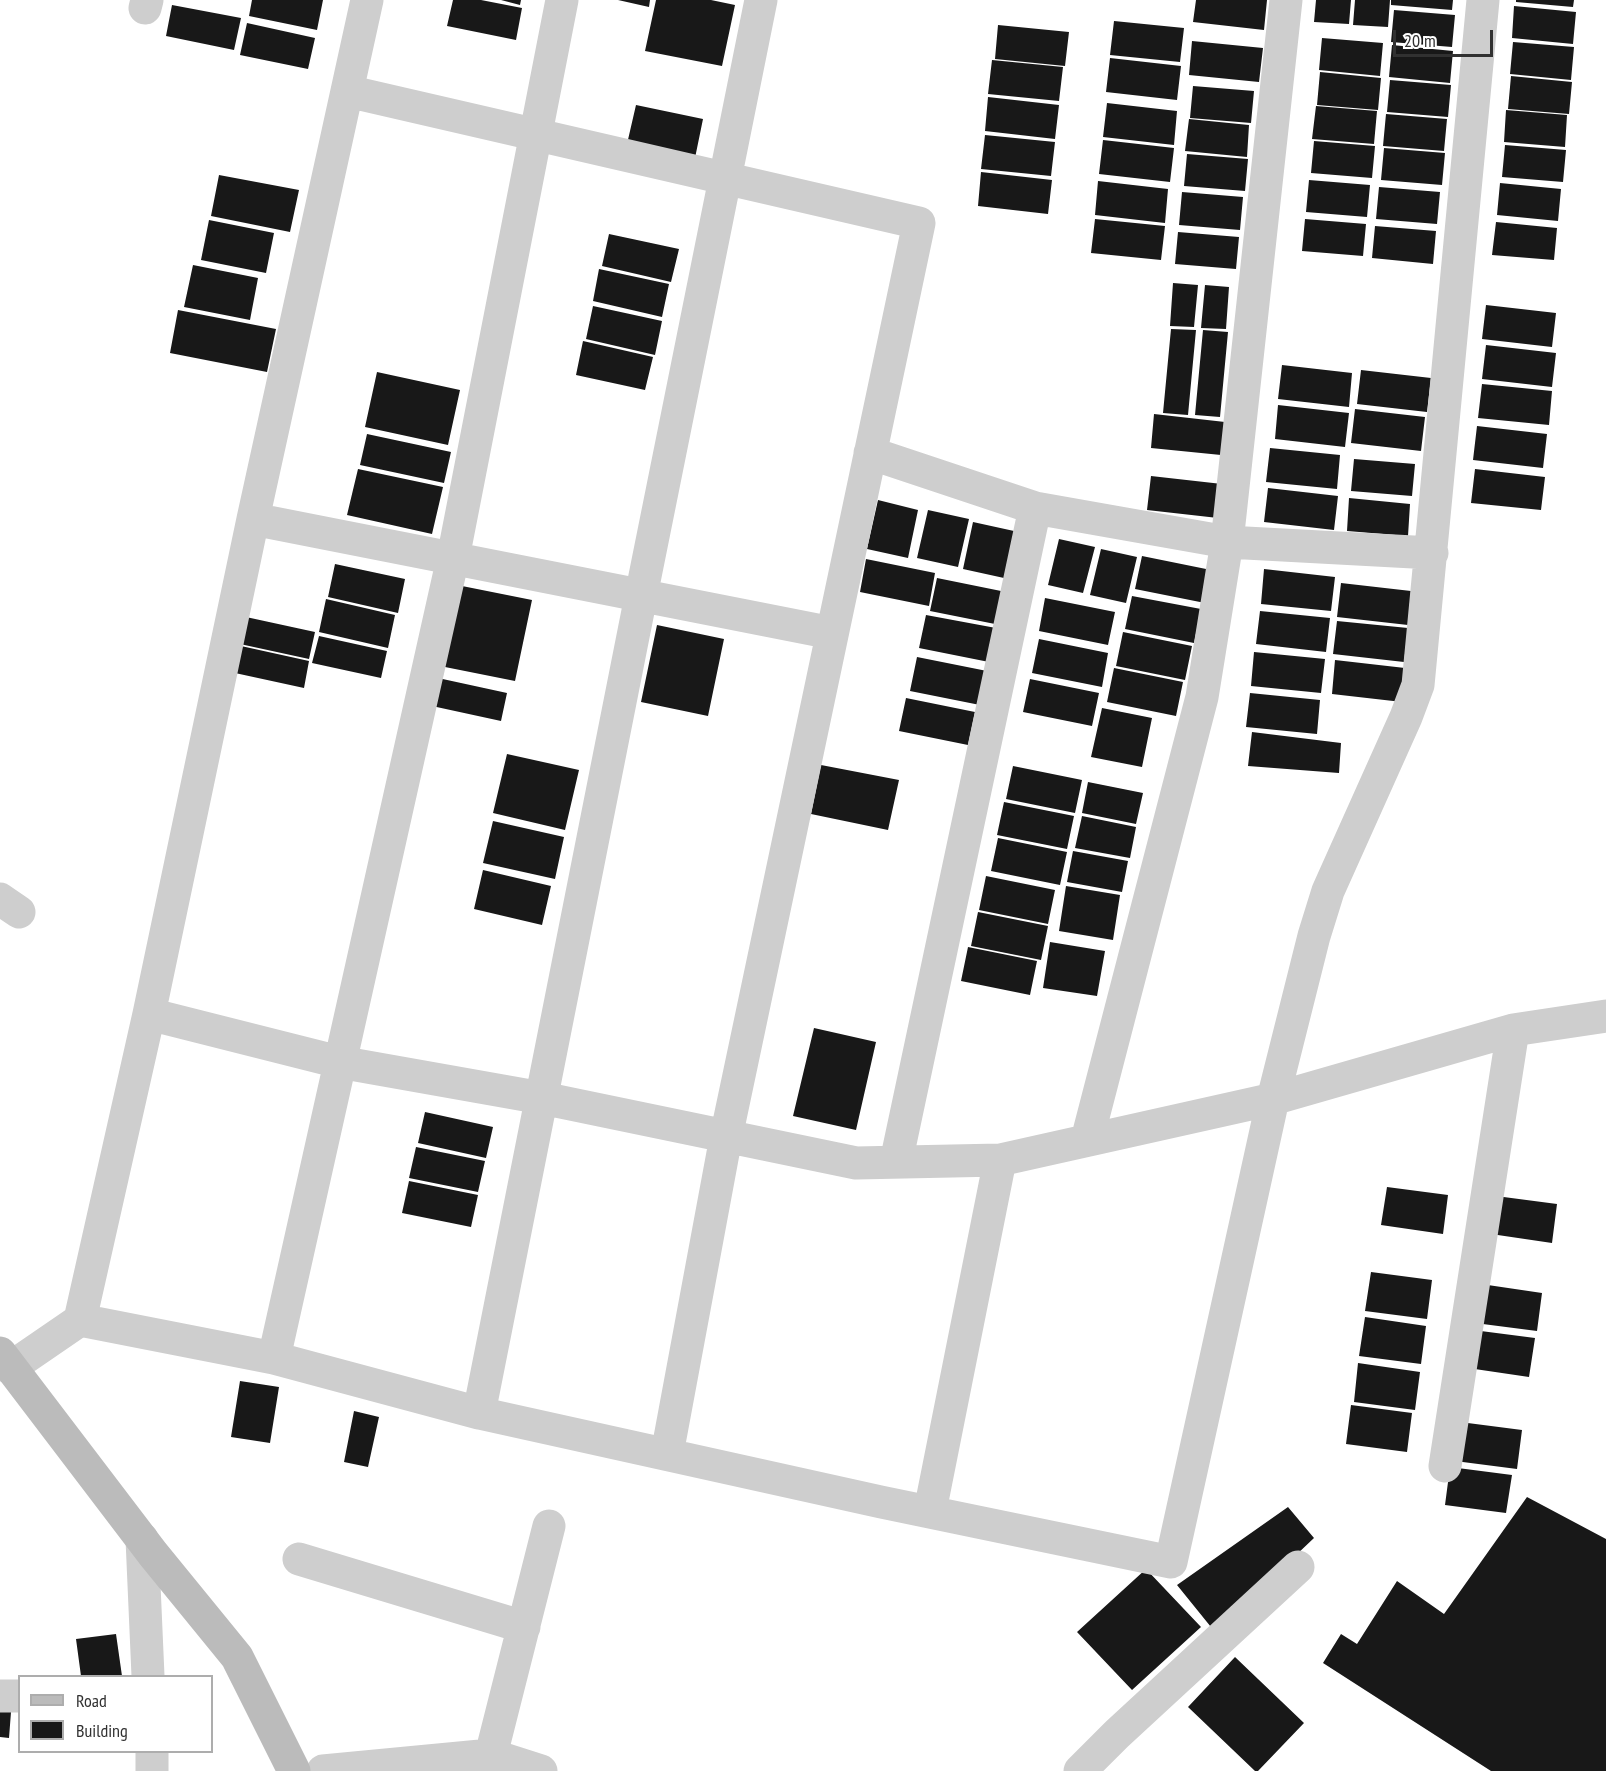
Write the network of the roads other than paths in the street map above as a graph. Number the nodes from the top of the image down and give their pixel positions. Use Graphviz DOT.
graph roads {
  1 [pos="366,0"];
  2 [pos="562,0"];
  3 [pos="761,0"];
  4 [pos="1286,0"];
  5 [pos="1483,0"];
  6 [pos="347,91"];
  7 [pos="536,135"];
  8 [pos="725,179"];
  9 [pos="870,453"];
  10 [pos="1035,508"];
  11 [pos="253,519"];
  12 [pos="1227,542"];
  13 [pos="1432,553"];
  14 [pos="453,558"];
  15 [pos="641,596"];
  16 [pos="832,633"];
  17 [pos="149,1014"];
  18 [pos="1606,1016"];
  19 [pos="1513,1030"];
  20 [pos="339,1062"];
  21 [pos="542,1098"];
  22 [pos="1273,1099"];
  23 [pos="726,1137"];
  24 [pos="1087,1140"];
  25 [pos="999,1160"];
  26 [pos="896,1162"];
  27 [pos="80,1320"];
  28 [pos="274,1358"];
  29 [pos="5,1360"];
  30 [pos="479,1413"];
  31 [pos="667,1454"];
  32 [pos="1445,1466"];
  33 [pos="930,1511"];
  34 [pos="549,1526"];
  35 [pos="142,1539"];
  36 [pos="299,1558"];
  37 [pos="1298,1567"];
  38 [pos="524,1627"];
  39 [pos="148,1675"];
  40 [pos="0,1696"];
  41 [pos="18,1696"];
  42 [pos="152,1753"];
  43 [pos="491,1755"];
  44 [pos="152,1771"];
  45 [pos="294,1771"];
  46 [pos="323,1771"];
  47 [pos="541,1771"];
  48 [pos="1080,1771"];
  1 -- 6 [label="street"];
  2 -- 7 [label="street"];
  3 -- 8 [label="street"];
  4 -- 12 [label="street"];
  5 -- 13 [label="street"];
  6 -- 7 [label="street"];
  6 -- 11 [label="street"];
  7 -- 8 [label="street"];
  7 -- 14 [label="street"];
  8 -- 9 [label="street"];
  8 -- 15 [label="street"];
  9 -- 10 [label="street"];
  9 -- 16 [label="street"];
  10 -- 12 [label="street"];
  10 -- 26 [label="street"];
  11 -- 14 [label="street"];
  11 -- 17 [label="street"];
  12 -- 13 [label="street"];
  12 -- 24 [label="street"];
  13 -- 22 [label="street"];
  14 -- 15 [label="street"];
  14 -- 20 [label="street"];
  15 -- 16 [label="street"];
  15 -- 21 [label="street"];
  16 -- 23 [label="street"];
  17 -- 20 [label="street"];
  17 -- 27 [label="street"];
  18 -- 19 [label="street"];
  19 -- 22 [label="street"];
  19 -- 32 [label="street"];
  20 -- 21 [label="street"];
  20 -- 28 [label="street"];
  21 -- 23 [label="street"];
  21 -- 30 [label="street"];
  22 -- 24 [label="street"];
  22 -- 33 [label="street"];
  23 -- 26 [label="street"];
  23 -- 31 [label="street"];
  24 -- 25 [label="street"];
  25 -- 26 [label="street"];
  25 -- 33 [label="street"];
  27 -- 28 [label="street"];
  27 -- 29 [label="street"];
  28 -- 30 [label="street"];
  29 -- 35 [label="street"];
  30 -- 31 [label="street"];
  31 -- 33 [label="street"];
  34 -- 38 [label="street"];
  35 -- 39 [label="street"];
  35 -- 45 [label="street"];
  36 -- 38 [label="street"];
  37 -- 48 [label="street"];
  38 -- 43 [label="street"];
  40 -- 41 [label="street"];
  42 -- 44 [label="street"];
  43 -- 46 [label="street"];
  43 -- 47 [label="street"];
}
